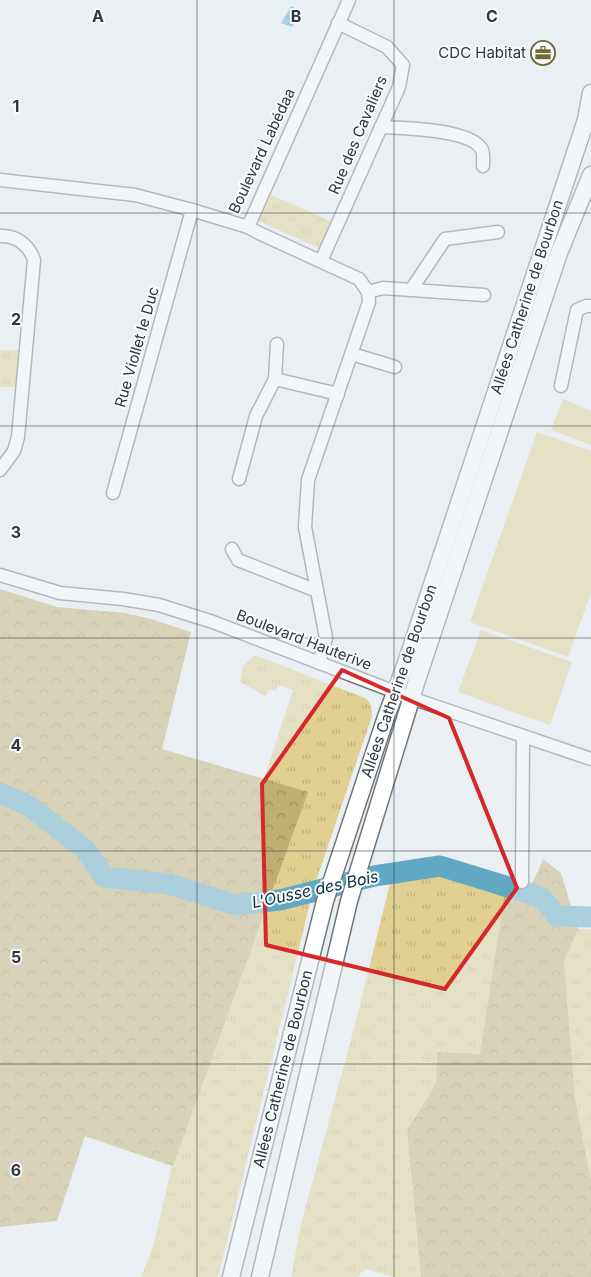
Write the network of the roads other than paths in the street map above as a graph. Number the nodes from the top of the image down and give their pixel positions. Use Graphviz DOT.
graph roads {
  1 [pos="349,0"];
  2 [pos="338,24"];
  3 [pos="591,93"];
  4 [pos="381,127"];
  5 [pos="483,166"];
  6 [pos="591,175"];
  7 [pos="0,180"];
  8 [pos="192,210"];
  9 [pos="248,226"];
  10 [pos="498,232"];
  11 [pos="0,236"];
  12 [pos="321,261"];
  13 [pos="411,290"];
  14 [pos="368,292"];
  15 [pos="484,295"];
  16 [pos="591,306"];
  17 [pos="277,344"];
  18 [pos="352,354"];
  19 [pos="395,367"];
  20 [pos="276,379"];
  21 [pos="561,386"];
  22 [pos="338,394"];
  23 [pos="0,470"];
  24 [pos="239,479"];
  25 [pos="113,493"];
  26 [pos="232,549"];
  27 [pos="0,576"];
  28 [pos="316,591"];
  29 [pos="319,663"];
  30 [pos="404,695"];
  31 [pos="523,736"];
  32 [pos="591,759"];
  33 [pos="522,882"];
  34 [pos="232,1277"];
  35 [pos="260,1277"];
  1 -- 2 [label="street, Boulevard Labédaa"];
  2 -- 4 [label="street, Rue des Cavaliers"];
  2 -- 9 [label="street, Boulevard Labédaa"];
  3 -- 30 [label="main road, Allées Catherine de Bourbon"];
  4 -- 5 [label="street"];
  4 -- 12 [label="street, Rue des Cavaliers"];
  6 -- 30 [label="main road, Allées Catherine de Bourbon"];
  7 -- 8 [label="street, Boulevard Labédaa"];
  8 -- 9 [label="street, Boulevard Labédaa"];
  8 -- 25 [label="street, Rue Viollet le Duc"];
  9 -- 12 [label="street"];
  10 -- 13 [label="street"];
  11 -- 23 [label="street"];
  12 -- 14 [label="street"];
  13 -- 14 [label="street"];
  13 -- 15 [label="street"];
  14 -- 18 [label="street"];
  16 -- 21 [label="street"];
  17 -- 20 [label="street"];
  18 -- 19 [label="street"];
  18 -- 22 [label="street"];
  20 -- 22 [label="street"];
  20 -- 24 [label="street"];
  22 -- 28 [label="street"];
  26 -- 28 [label="street"];
  27 -- 29 [label="street, Boulevard Hauterive"];
  28 -- 29 [label="street"];
  29 -- 30 [label="street, Boulevard Hauterive"];
  30 -- 31 [label="street, Boulevard Hauterive"];
  30 -- 34 [label="main road, Allées Catherine de Bourbon"];
  30 -- 35 [label="main road, Allées Catherine de Bourbon"];
  31 -- 32 [label="street, Boulevard Hauterive"];
  31 -- 33 [label="street"];
}
